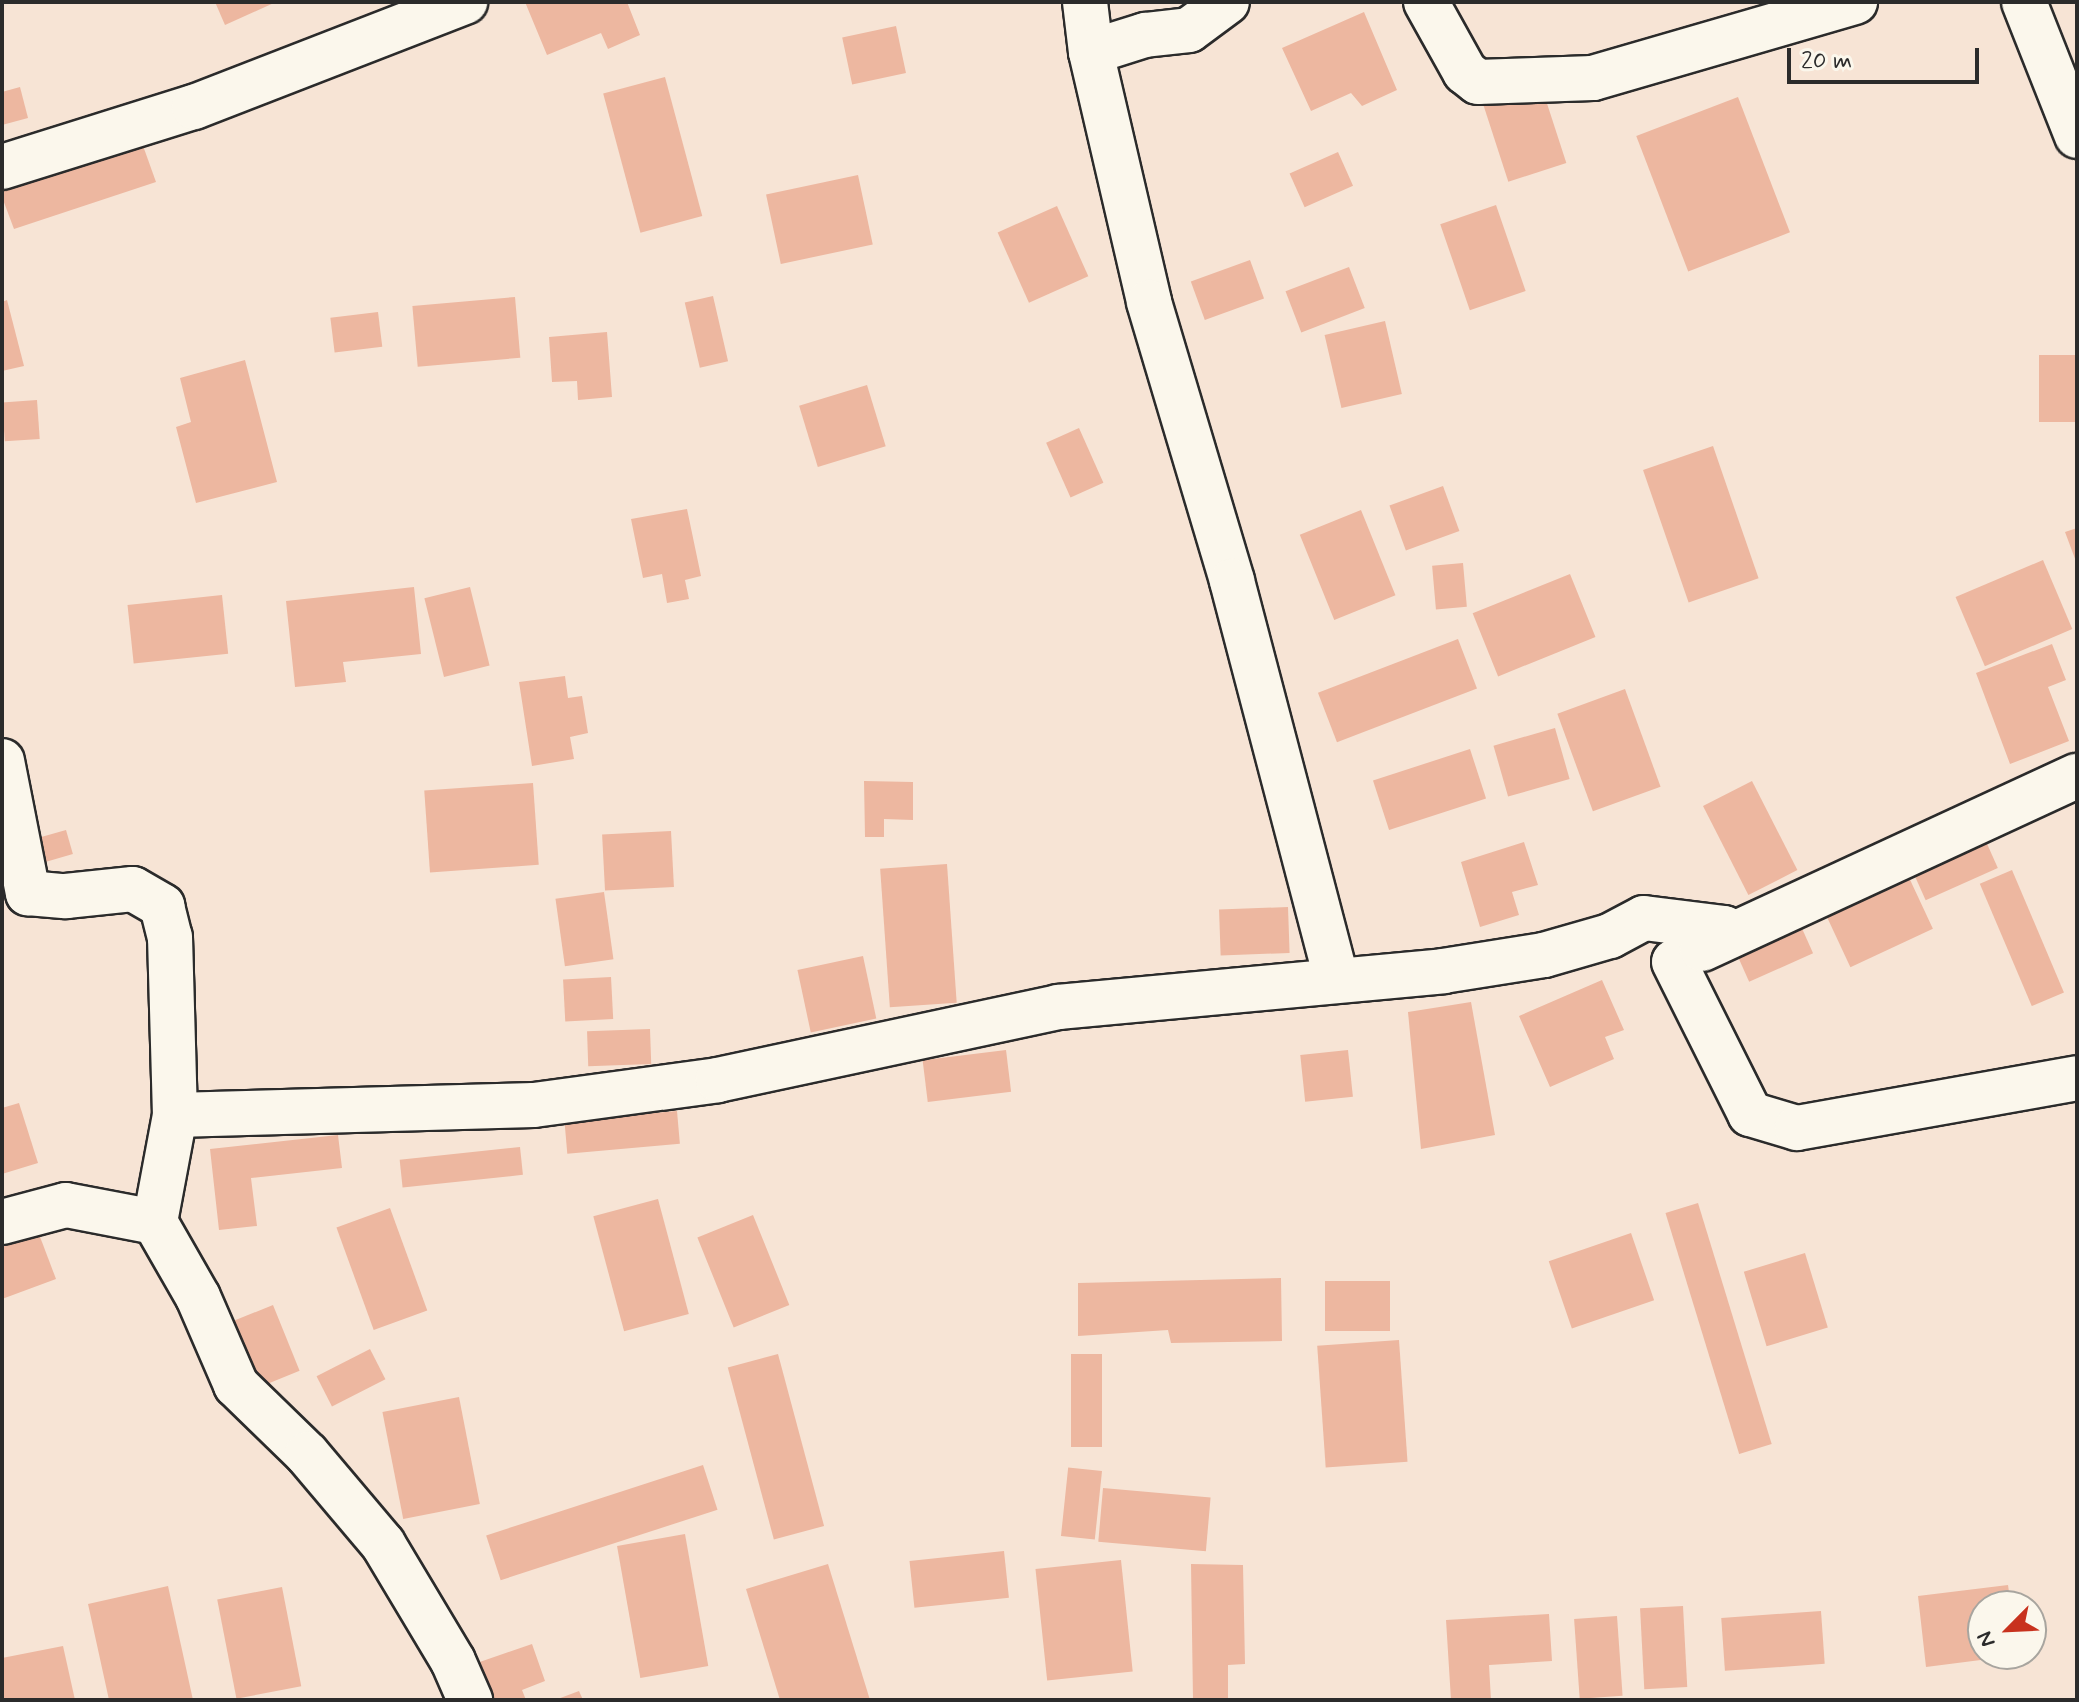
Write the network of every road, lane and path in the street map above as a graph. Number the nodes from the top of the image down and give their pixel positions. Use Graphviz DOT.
graph roads {
  1 [pos="465,2"];
  2 [pos="1085,2"];
  3 [pos="1227,2"];
  4 [pos="1426,2"];
  5 [pos="1855,2"];
  6 [pos="2024,2"];
  7 [pos="1091,52"];
  8 [pos="2077,136"];
  9 [pos="2,167"];
  10 [pos="2,761"];
  11 [pos="2077,776"];
  12 [pos="1674,962"];
  13 [pos="1337,980"];
  14 [pos="2077,1078"];
  15 [pos="175,1115"];
  16 [pos="2,1222"];
  17 [pos="155,1222"];
  18 [pos="470,1700"];
  1 -- 9 [label="street"];
  2 -- 7 [label="street"];
  3 -- 7 [label="street"];
  4 -- 5 [label="street"];
  6 -- 8 [label="street"];
  7 -- 13 [label="street"];
  10 -- 15 [label="street"];
  11 -- 12 [label="street"];
  12 -- 13 [label="street"];
  12 -- 14 [label="street"];
  13 -- 15 [label="street"];
  15 -- 17 [label="street"];
  16 -- 17 [label="street"];
  17 -- 18 [label="street"];
}
